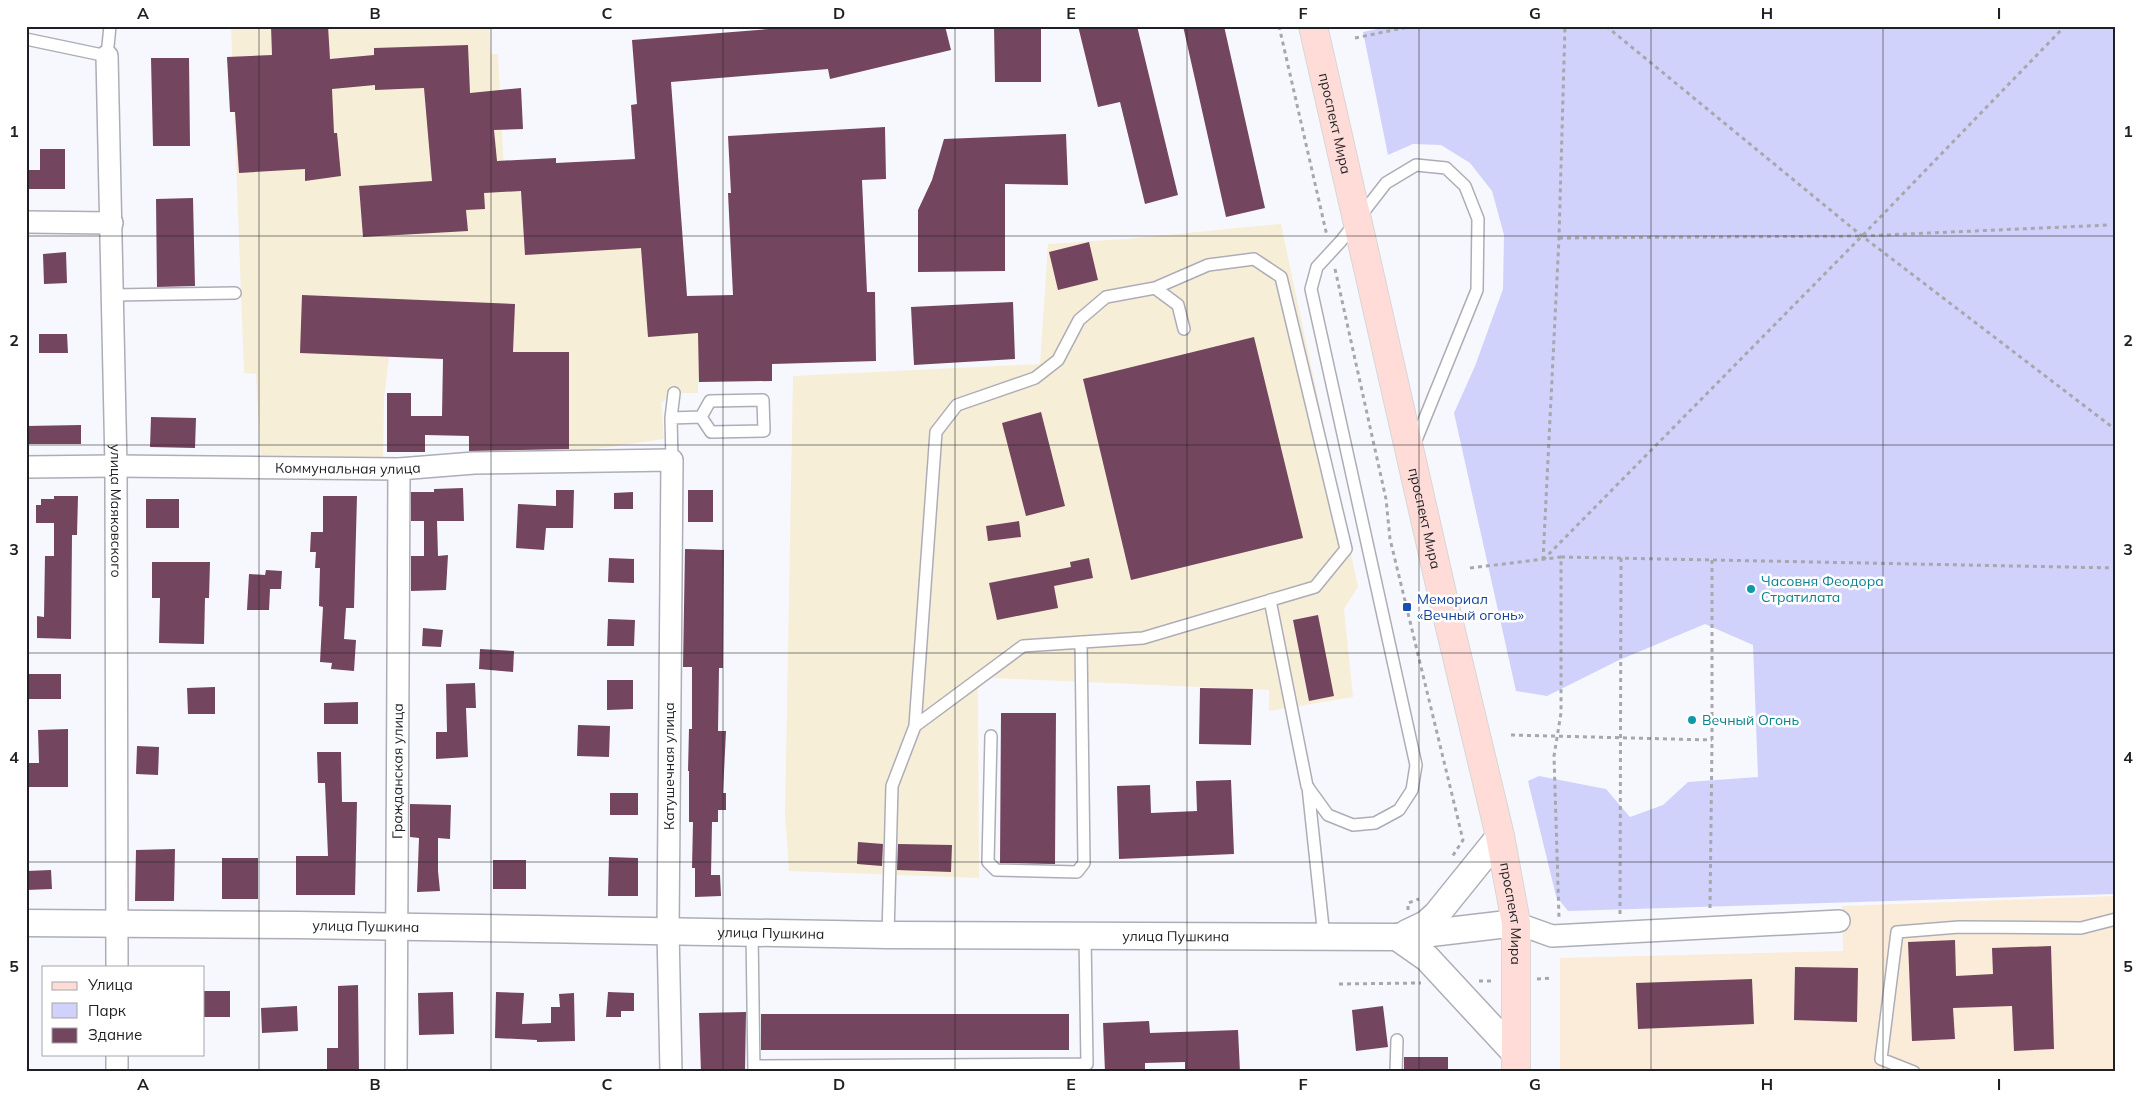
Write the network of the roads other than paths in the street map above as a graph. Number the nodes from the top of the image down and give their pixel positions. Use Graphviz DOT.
graph roads {
  1 [pos="110,26"];
  2 [pos="1313,26"];
  3 [pos="26,39"];
  4 [pos="107,56"];
  5 [pos="1358,220"];
  6 [pos="26,222"];
  7 [pos="112,223"];
  8 [pos="1155,288"];
  9 [pos="235,293"];
  10 [pos="113,295"];
  11 [pos="1184,329"];
  12 [pos="674,392"];
  13 [pos="701,417"];
  14 [pos="671,418"];
  15 [pos="1410,453"];
  16 [pos="672,460"];
  17 [pos="116,466"];
  18 [pos="26,467"];
  19 [pos="399,469"];
  20 [pos="1270,600"];
  21 [pos="1081,642"];
  22 [pos="915,726"];
  23 [pos="991,736"];
  24 [pos="1307,786"];
  25 [pos="1500,836"];
  26 [pos="2116,920"];
  27 [pos="1839,921"];
  28 [pos="116,923"];
  29 [pos="1516,923"];
  30 [pos="26,924"];
  31 [pos="397,926"];
  32 [pos="668,930"];
  33 [pos="752,932"];
  34 [pos="888,935"];
  35 [pos="1085,935"];
  36 [pos="1324,936"];
  37 [pos="1397,937"];
  38 [pos="117,966"];
  39 [pos="1397,1040"];
  40 [pos="117,1056"];
  41 [pos="1516,1063"];
  42 [pos="1086,1064"];
  43 [pos="754,1069"];
  44 [pos="117,1072"];
  45 [pos="396,1072"];
  46 [pos="671,1072"];
  47 [pos="1075,1072"];
  48 [pos="1396,1072"];
  49 [pos="1914,1072"];
  1 -- 4 [label="lane"];
  2 -- 5 [label="main road, проспект Мира"];
  3 -- 4 [label="lane"];
  4 -- 7 [label="street, улица Маяковского"];
  5 -- 15 [label="main road, проспект Мира"];
  5 -- 15 [label="lane"];
  5 -- 24 [label="lane"];
  6 -- 7 [label="street"];
  7 -- 10 [label="street, улица Маяковского"];
  8 -- 11 [label="lane"];
  8 -- 20 [label="lane"];
  8 -- 22 [label="lane"];
  9 -- 10 [label="lane"];
  10 -- 17 [label="street, улица Маяковского"];
  12 -- 14 [label="lane"];
  13 -- 13 [label="lane"];
  13 -- 14 [label="lane"];
  14 -- 16 [label="lane"];
  15 -- 25 [label="main road, проспект Мира"];
  16 -- 19 [label="street, Коммунальная улица"];
  16 -- 32 [label="street, Катушечная улица"];
  17 -- 18 [label="street, Коммунальная улица"];
  17 -- 19 [label="street, Коммунальная улица"];
  17 -- 28 [label="street, улица Маяковского"];
  19 -- 31 [label="street, Гражданская улица"];
  20 -- 21 [label="lane"];
  20 -- 24 [label="lane"];
  21 -- 22 [label="lane"];
  21 -- 23 [label="lane"];
  22 -- 34 [label="lane"];
  24 -- 36 [label="lane"];
  25 -- 29 [label="main road, проспект Мира"];
  25 -- 37 [label="street"];
  26 -- 49 [label="lane"];
  27 -- 29 [label="street"];
  28 -- 30 [label="street, улица Пушкина"];
  28 -- 31 [label="street, улица Пушкина"];
  28 -- 38 [label="street, улица Маяковского"];
  29 -- 37 [label="street, улица Пушкина"];
  29 -- 41 [label="main road, проспект Мира"];
  31 -- 32 [label="street, улица Пушкина"];
  31 -- 45 [label="street, Гражданская улица"];
  32 -- 33 [label="street, улица Пушкина"];
  32 -- 46 [label="street, Катушечная улица"];
  33 -- 34 [label="street, улица Пушкина"];
  33 -- 43 [label="lane"];
  34 -- 35 [label="street, улица Пушкина"];
  35 -- 36 [label="street, улица Пушкина"];
  35 -- 42 [label="lane"];
  36 -- 37 [label="street, улица Пушкина"];
  37 -- 41 [label="street"];
  39 -- 48 [label="lane"];
  40 -- 44 [label="street"];
  42 -- 43 [label="lane"];
  42 -- 47 [label="lane"];
}
